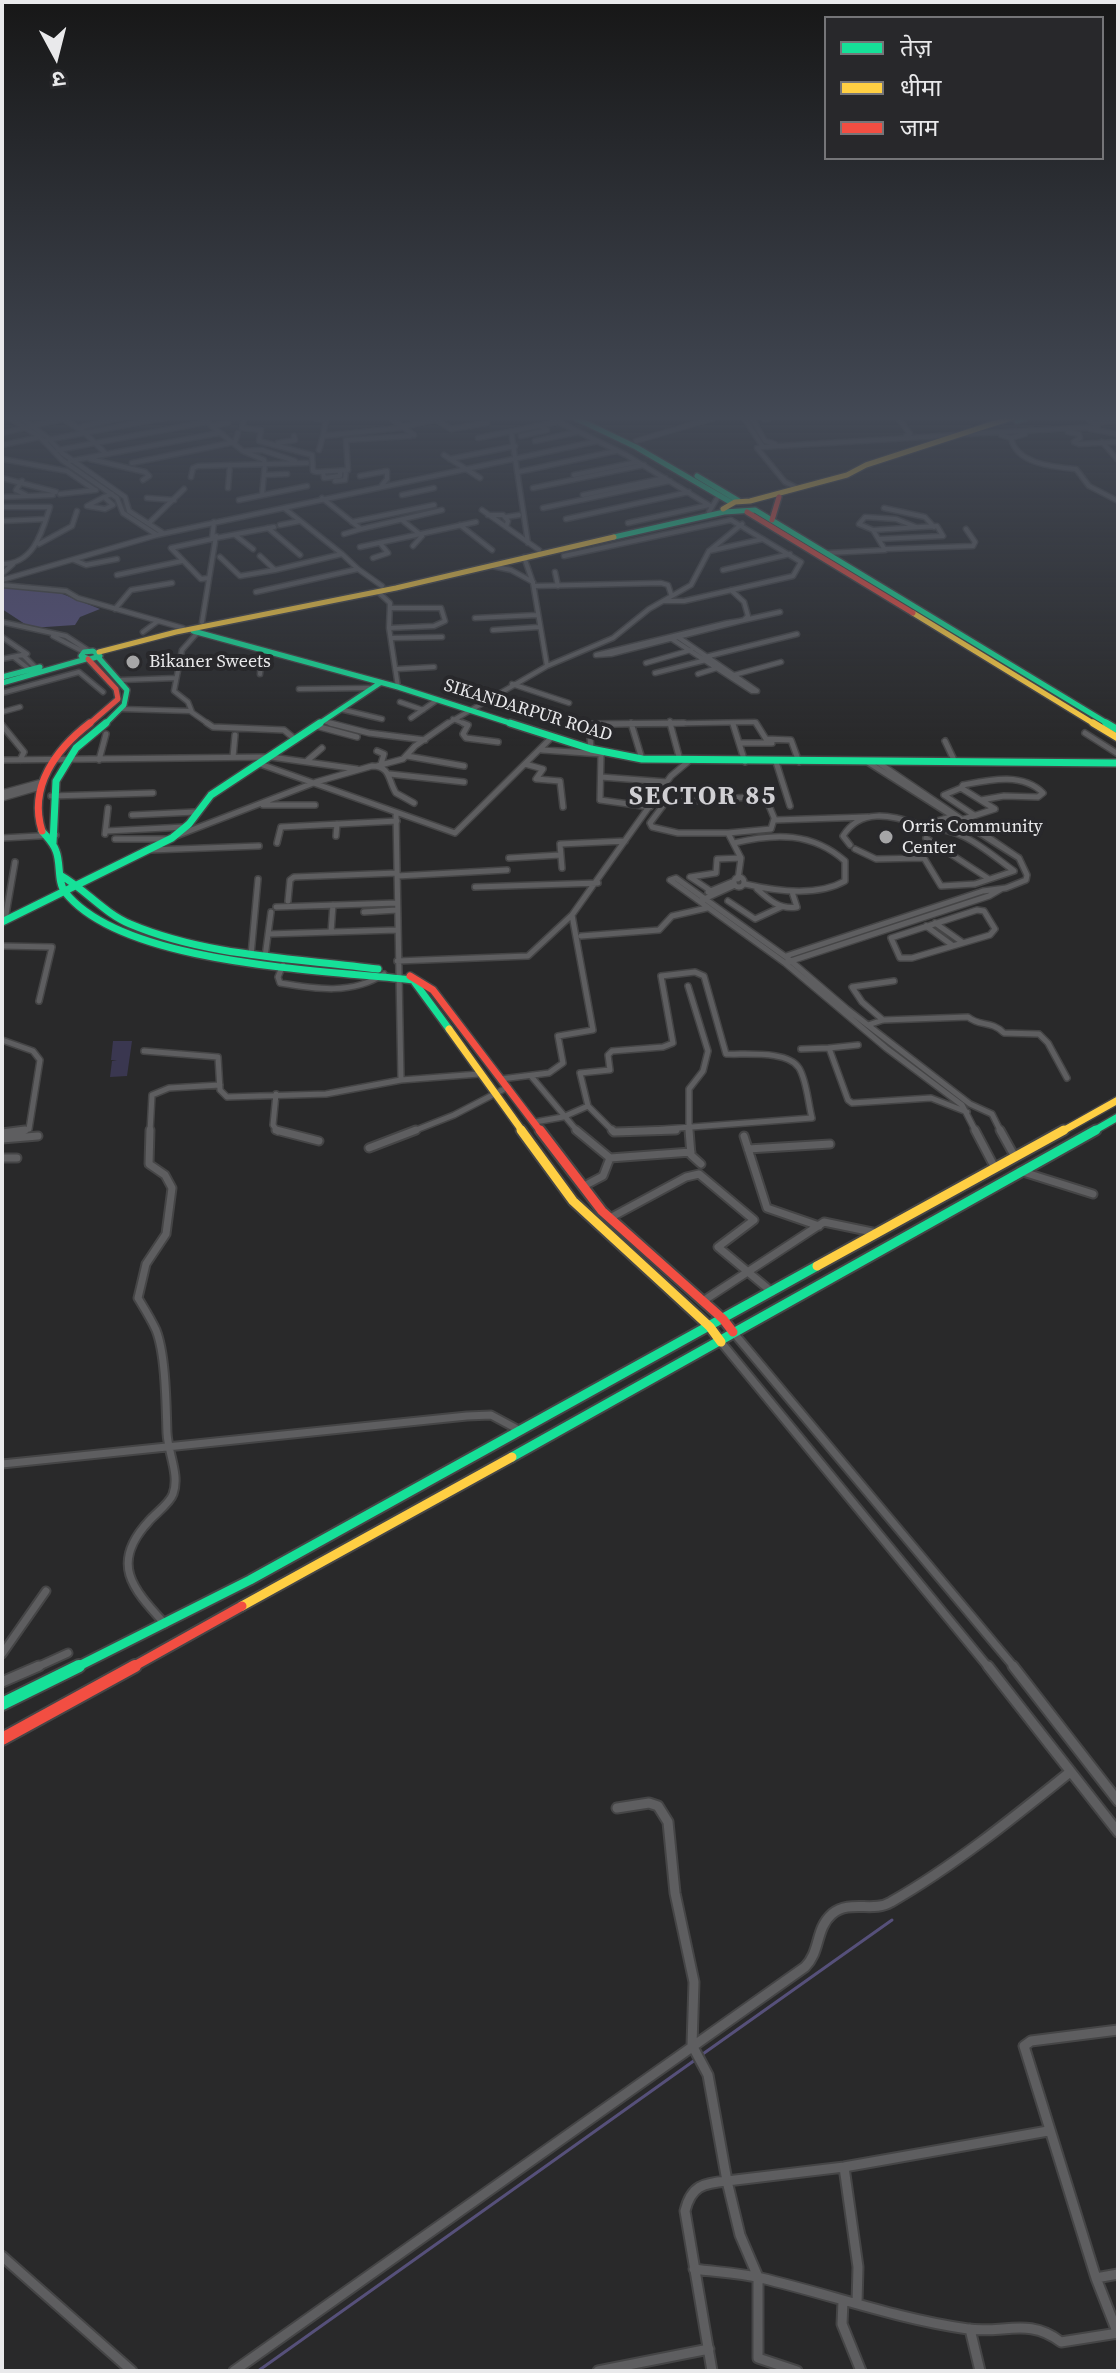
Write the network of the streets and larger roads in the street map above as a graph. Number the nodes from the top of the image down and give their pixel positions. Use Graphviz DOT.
graph roads {
  1 [pos="44,526"];
  2 [pos="72,526"];
  3 [pos="148,526"];
  4 [pos="152,526"];
  5 [pos="193,526"];
  6 [pos="197,526"];
  7 [pos="215,526"];
  8 [pos="216,526"];
  9 [pos="306,526"];
  10 [pos="357,526"];
  11 [pos="376,526"];
  12 [pos="409,526"];
  13 [pos="457,526"];
  14 [pos="461,526"];
  15 [pos="511,526"];
  16 [pos="526,526"];
  17 [pos="650,526"];
  18 [pos="666,526"];
  19 [pos="740,526"];
  20 [pos="744,526"];
  21 [pos="780,526"];
  22 [pos="781,526"];
  23 [pos="865,526"];
  24 [pos="912,526"];
  25 [pos="916,527"];
  26 [pos="934,527"];
  27 [pos="361,529"];
  28 [pos="966,529"];
  29 [pos="873,530"];
  30 [pos="159,533"];
  31 [pos="344,534"];
  32 [pos="419,534"];
  33 [pos="235,535"];
  34 [pos="216,538"];
  35 [pos="763,539"];
  36 [pos="879,539"];
  37 [pos="203,541"];
  38 [pos="380,543"];
  39 [pos="528,543"];
  40 [pos="39,544"];
  41 [pos="413,546"];
  42 [pos="360,547"];
  43 [pos="211,549"];
  44 [pos="253,549"];
  45 [pos="886,549"];
  46 [pos="492,550"];
  47 [pos="709,551"];
  48 [pos="538,552"];
  49 [pos="342,554"];
  50 [pos="790,554"];
  51 [pos="260,556"];
  52 [pos="564,556"];
  53 [pos="220,557"];
  54 [pos="524,557"];
  55 [pos="373,558"];
  56 [pos="829,558"];
  57 [pos="73,559"];
  58 [pos="117,559"];
  59 [pos="182,561"];
  60 [pos="308,562"];
  61 [pos="2,564"];
  62 [pos="13,564"];
  63 [pos="487,565"];
  64 [pos="358,569"];
  65 [pos="275,570"];
  66 [pos="723,570"];
  67 [pos="555,572"];
  68 [pos="117,575"];
  69 [pos="208,578"];
  70 [pos="2,579"];
  71 [pos="172,583"];
  72 [pos="533,584"];
  73 [pos="558,586"];
  74 [pos="380,589"];
  75 [pos="731,590"];
  76 [pos="256,592"];
  77 [pos="671,594"];
  78 [pos="663,601"];
  79 [pos="391,608"];
  80 [pos="115,609"];
  81 [pos="780,612"];
  82 [pos="537,615"];
  83 [pos="475,618"];
  84 [pos="742,620"];
  85 [pos="158,621"];
  86 [pos="2,622"];
  87 [pos="202,622"];
  88 [pos="539,627"];
  89 [pos="389,628"];
  90 [pos="187,630"];
  91 [pos="493,630"];
  92 [pos="143,632"];
  93 [pos="797,634"];
  94 [pos="2,637"];
  95 [pos="442,637"];
  96 [pos="674,637"];
  97 [pos="392,638"];
  98 [pos="607,640"];
  99 [pos="618,649"];
  100 [pos="262,650"];
  101 [pos="691,650"];
  102 [pos="23,655"];
  103 [pos="89,655"];
  104 [pos="15,658"];
  105 [pos="706,658"];
  106 [pos="2,659"];
  107 [pos="242,660"];
  108 [pos="179,662"];
  109 [pos="781,662"];
  110 [pos="646,663"];
  111 [pos="547,666"];
  112 [pos="434,667"];
  113 [pos="32,668"];
  114 [pos="717,668"];
  115 [pos="397,669"];
  116 [pos="655,673"];
  117 [pos="260,674"];
  118 [pos="698,674"];
  119 [pos="731,675"];
  120 [pos="176,678"];
  121 [pos="2,680"];
  122 [pos="121,680"];
  123 [pos="381,683"];
  124 [pos="512,684"];
  125 [pos="398,687"];
  126 [pos="369,688"];
  127 [pos="299,689"];
  128 [pos="103,692"];
  129 [pos="2,693"];
  130 [pos="437,700"];
  131 [pos="400,702"];
  132 [pos="569,703"];
  133 [pos="20,707"];
  134 [pos="122,709"];
  135 [pos="340,709"];
  136 [pos="423,710"];
  137 [pos="466,710"];
  138 [pos="2,712"];
  139 [pos="192,712"];
  140 [pos="411,718"];
  141 [pos="382,719"];
  142 [pos="453,719"];
  143 [pos="670,721"];
  144 [pos="320,723"];
  145 [pos="631,723"];
  146 [pos="733,724"];
  147 [pos="2,725"];
  148 [pos="1118,730"];
  149 [pos="5,732"];
  150 [pos="1085,733"];
  151 [pos="106,734"];
  152 [pos="235,735"];
  153 [pos="357,737"];
  154 [pos="552,737"];
  155 [pos="1118,738"];
  156 [pos="296,740"];
  157 [pos="425,740"];
  158 [pos="945,741"];
  159 [pos="498,742"];
  160 [pos="740,743"];
  161 [pos="792,743"];
  162 [pos="759,744"];
  163 [pos="322,748"];
  164 [pos="591,749"];
  165 [pos="542,750"];
  166 [pos="377,751"];
  167 [pos="601,754"];
  168 [pos="1118,754"];
  169 [pos="621,755"];
  170 [pos="407,756"];
  171 [pos="233,757"];
  172 [pos="271,757"];
  173 [pos="21,759"];
  174 [pos="642,759"];
  175 [pos="99,760"];
  176 [pos="308,760"];
  177 [pos="54,761"];
  178 [pos="67,761"];
  179 [pos="684,761"];
  180 [pos="871,761"];
  181 [pos="745,762"];
  182 [pos="761,762"];
  183 [pos="776,762"];
  184 [pos="799,762"];
  185 [pos="955,762"];
  186 [pos="2,763"];
  187 [pos="1118,763"];
  188 [pos="260,764"];
  189 [pos="525,764"];
  190 [pos="379,765"];
  191 [pos="464,766"];
  192 [pos="357,769"];
  193 [pos="390,774"];
  194 [pos="601,777"];
  195 [pos="316,782"];
  196 [pos="464,782"];
  197 [pos="667,782"];
  198 [pos="41,784"];
  199 [pos="961,788"];
  200 [pos="153,793"];
  201 [pos="2,796"];
  202 [pos="51,796"];
  203 [pos="981,800"];
  204 [pos="414,803"];
  205 [pos="254,805"];
  206 [pos="315,805"];
  207 [pos="790,806"];
  208 [pos="563,807"];
  209 [pos="650,807"];
  210 [pos="108,808"];
  211 [pos="195,812"];
  212 [pos="132,815"];
  213 [pos="953,815"];
  214 [pos="975,816"];
  215 [pos="868,817"];
  216 [pos="396,818"];
  217 [pos="774,819"];
  218 [pos="964,819"];
  219 [pos="337,824"];
  220 [pos="921,826"];
  221 [pos="185,827"];
  222 [pos="728,833"];
  223 [pos="45,836"];
  224 [pos="336,836"];
  225 [pos="2,838"];
  226 [pos="926,838"];
  227 [pos="55,839"];
  228 [pos="115,839"];
  229 [pos="170,839"];
  230 [pos="625,841"];
  231 [pos="277,843"];
  232 [pos="734,843"];
  233 [pos="259,846"];
  234 [pos="852,848"];
  235 [pos="148,850"];
  236 [pos="922,852"];
  237 [pos="836,853"];
  238 [pos="560,855"];
  239 [pos="509,858"];
  240 [pos="741,858"];
  241 [pos="1019,858"];
  242 [pos="15,862"];
  243 [pos="562,868"];
  244 [pos="507,870"];
  245 [pos="397,874"];
  246 [pos="60,875"];
  247 [pos="258,879"];
  248 [pos="989,879"];
  249 [pos="735,882"];
  250 [pos="598,883"];
  251 [pos="77,885"];
  252 [pos="489,886"];
  253 [pos="475,887"];
  254 [pos="755,887"];
  255 [pos="1001,889"];
  256 [pos="64,891"];
  257 [pos="711,891"];
  258 [pos="792,892"];
  259 [pos="5,894"];
  260 [pos="490,898"];
  261 [pos="699,899"];
  262 [pos="288,901"];
  263 [pos="728,901"];
  264 [pos="333,905"];
  265 [pos="397,907"];
  266 [pos="781,907"];
  267 [pos="707,908"];
  268 [pos="364,912"];
  269 [pos="572,915"];
  270 [pos="925,916"];
  271 [pos="4,919"];
  272 [pos="916,919"];
  273 [pos="934,923"];
  274 [pos="925,926"];
  275 [pos="397,930"];
  276 [pos="331,932"];
  277 [pos="268,934"];
  278 [pos="581,936"];
  279 [pos="962,942"];
  280 [pos="952,945"];
  281 [pos="2,946"];
  282 [pos="251,955"];
  283 [pos="265,957"];
  284 [pos="785,960"];
  285 [pos="397,961"];
  286 [pos="283,965"];
  287 [pos="384,974"];
  288 [pos="398,974"];
  289 [pos="894,981"];
  290 [pos="688,986"];
  291 [pos="39,1001"];
  292 [pos="851,1015"];
  293 [pos="876,1015"];
  294 [pos="861,1020"];
  295 [pos="883,1020"];
  296 [pos="868,1025"];
  297 [pos="2,1040"];
  298 [pos="858,1045"];
  299 [pos="829,1048"];
  300 [pos="801,1049"];
  301 [pos="144,1051"];
  302 [pos="479,1074"];
  303 [pos="531,1076"];
  304 [pos="1067,1078"];
  305 [pos="501,1079"];
  306 [pos="401,1080"];
  307 [pos="220,1085"];
  308 [pos="508,1087"];
  309 [pos="276,1094"];
  310 [pos="494,1095"];
  311 [pos="1118,1100"];
  312 [pos="588,1106"];
  313 [pos="983,1109"];
  314 [pos="1101,1110"];
  315 [pos="968,1112"];
  316 [pos="563,1117"];
  317 [pos="1117,1118"];
  318 [pos="535,1122"];
  319 [pos="690,1129"];
  320 [pos="2,1136"];
  321 [pos="38,1136"];
  322 [pos="744,1136"];
  323 [pos="319,1141"];
  324 [pos="830,1144"];
  325 [pos="369,1148"];
  326 [pos="748,1149"];
  327 [pos="691,1152"];
  328 [pos="1015,1157"];
  329 [pos="2,1158"];
  330 [pos="17,1158"];
  331 [pos="610,1158"];
  332 [pos="701,1164"];
  333 [pos="995,1168"];
  334 [pos="1018,1171"];
  335 [pos="584,1186"];
  336 [pos="1093,1194"];
  337 [pos="610,1218"];
  338 [pos="819,1226"];
  339 [pos="877,1233"];
  340 [pos="749,1274"];
  341 [pos="772,1292"];
  342 [pos="703,1301"];
  343 [pos="723,1319"];
  344 [pos="710,1327"];
  345 [pos="733,1332"];
  346 [pos="721,1342"];
  347 [pos="519,1430"];
  348 [pos="169,1447"];
  349 [pos="2,1464"];
  350 [pos="46,1591"];
  351 [pos="165,1624"];
  352 [pos="68,1653"];
  353 [pos="2,1654"];
  354 [pos="2,1682"];
  355 [pos="2,1704"];
  356 [pos="2,1739"];
  357 [pos="1074,1776"];
  358 [pos="1118,1801"];
  359 [pos="617,1808"];
  360 [pos="1118,1832"];
  361 [pos="1118,2030"];
  362 [pos="693,2050"];
  363 [pos="1048,2131"];
  364 [pos="844,2167"];
  365 [pos="727,2181"];
  366 [pos="2,2256"];
  367 [pos="694,2269"];
  368 [pos="1118,2274"];
  369 [pos="758,2277"];
  370 [pos="1096,2278"];
  371 [pos="843,2301"];
  372 [pos="857,2303"];
  373 [pos="970,2329"];
  374 [pos="1118,2334"];
  375 [pos="709,2349"];
  376 [pos="132,2371"];
  377 [pos="234,2371"];
  378 [pos="598,2371"];
  379 [pos="712,2371"];
  380 [pos="797,2371"];
  381 [pos="861,2371"];
  382 [pos="980,2371"];
  1 -- 40 [label="street"];
  2 -- 40 [label="street"];
  3 -- 30 [label="street"];
  4 -- 30 [label="street"];
  5 -- 30 [label="street"];
  6 -- 30 [label="street"];
  7 -- 37 [label="street"];
  8 -- 34 [label="street"];
  9 -- 49 [label="street"];
  10 -- 27 [label="street"];
  11 -- 27 [label="street"];
  12 -- 32 [label="street"];
  13 -- 32 [label="street"];
  14 -- 46 [label="street"];
  15 -- 39 [label="street"];
  16 -- 39 [label="street"];
  17 -- 48 [label="street"];
  18 -- 52 [label="street"];
  19 -- 47 [label="street"];
  20 -- 35 [label="street"];
  21 -- 56 [label="street"];
  22 -- 56 [label="street"];
  23 -- 29 [label="street"];
  24 -- 25 [label="street"];
  25 -- 26 [label="street"];
  25 -- 29 [label="street"];
  26 -- 36 [label="street"];
  27 -- 31 [label="street"];
  28 -- 45 [label="street"];
  29 -- 36 [label="street"];
  30 -- 57 [label="street"];
  30 -- 70 [label="street"];
  32 -- 38 [label="street"];
  32 -- 41 [label="street"];
  33 -- 34 [label="street"];
  33 -- 44 [label="street"];
  33 -- 60 [label="street"];
  34 -- 69 [label="street"];
  35 -- 47 [label="street"];
  35 -- 50 [label="street"];
  36 -- 45 [label="street"];
  37 -- 43 [label="street"];
  37 -- 59 [label="street"];
  38 -- 42 [label="street"];
  38 -- 55 [label="street"];
  39 -- 48 [label="street"];
  40 -- 62 [label="street"];
  45 -- 56 [label="street"];
  47 -- 77 [label="street"];
  48 -- 54 [label="street"];
  49 -- 60 [label="street"];
  49 -- 64 [label="street"];
  50 -- 66 [label="street"];
  50 -- 75 [label="street"];
  51 -- 65 [label="street"];
  53 -- 65 [label="street"];
  54 -- 63 [label="street"];
  54 -- 72 [label="street"];
  56 -- 148 [label="street"];
  56 -- 155 [label="street"];
  57 -- 58 [label="street"];
  57 -- 70 [label="street"];
  59 -- 68 [label="street"];
  59 -- 69 [label="street"];
  60 -- 65 [label="street"];
  61 -- 62 [label="street"];
  62 -- 70 [label="street"];
  63 -- 72 [label="street"];
  63 -- 74 [label="street"];
  64 -- 74 [label="street"];
  64 -- 76 [label="street"];
  67 -- 73 [label="street"];
  69 -- 87 [label="street"];
  70 -- 80 [label="street"];
  71 -- 80 [label="street"];
  72 -- 73 [label="street"];
  72 -- 82 [label="street"];
  73 -- 77 [label="street"];
  74 -- 79 [label="street"];
  74 -- 87 [label="street"];
  74 -- 90 [label="street"];
  75 -- 78 [label="street"];
  75 -- 84 [label="street"];
  77 -- 78 [label="street"];
  78 -- 98 [label="street"];
  79 -- 89 [label="street"];
  79 -- 89 [label="street"];
  80 -- 85 [label="street"];
  81 -- 84 [label="street"];
  82 -- 83 [label="street"];
  82 -- 88 [label="street"];
  84 -- 96 [label="street"];
  85 -- 90 [label="street"];
  85 -- 92 [label="street"];
  86 -- 103 [label="street"];
  87 -- 90 [label="street"];
  88 -- 91 [label="street"];
  88 -- 111 [label="street"];
  89 -- 97 [label="street"];
  90 -- 100 [label="street, SIKANDARPUR ROAD"];
  90 -- 103 [label="street"];
  90 -- 108 [label="street"];
  93 -- 105 [label="street"];
  94 -- 102 [label="street"];
  95 -- 97 [label="street"];
  96 -- 99 [label="street"];
  96 -- 99 [label="street"];
  96 -- 101 [label="street"];
  96 -- 105 [label="street"];
  97 -- 115 [label="street"];
  98 -- 99 [label="street"];
  98 -- 111 [label="street"];
  100 -- 117 [label="street"];
  100 -- 123 [label="street, SIKANDARPUR ROAD"];
  101 -- 105 [label="street"];
  101 -- 110 [label="street"];
  102 -- 104 [label="street"];
  102 -- 113 [label="street"];
  103 -- 113 [label="street"];
  103 -- 121 [label="street"];
  103 -- 122 [label="street"];
  103 -- 177 [label="street"];
  104 -- 106 [label="street"];
  104 -- 113 [label="street"];
  105 -- 114 [label="street"];
  105 -- 116 [label="street"];
  105 -- 119 [label="street"];
  107 -- 108 [label="street"];
  108 -- 120 [label="street"];
  109 -- 119 [label="street"];
  111 -- 124 [label="street"];
  112 -- 115 [label="street"];
  113 -- 121 [label="street"];
  114 -- 118 [label="street"];
  114 -- 119 [label="street"];
  115 -- 125 [label="street"];
  119 -- 119 [label="street"];
  120 -- 122 [label="street"];
  120 -- 139 [label="street"];
  122 -- 134 [label="street"];
  123 -- 125 [label="street, SIKANDARPUR ROAD"];
  123 -- 126 [label="street"];
  124 -- 132 [label="street"];
  124 -- 137 [label="street"];
  125 -- 130 [label="street, SIKANDARPUR ROAD"];
  126 -- 127 [label="street"];
  126 -- 135 [label="street"];
  128 -- 129 [label="street"];
  130 -- 136 [label="street"];
  130 -- 137 [label="street, SIKANDARPUR ROAD"];
  131 -- 136 [label="street"];
  133 -- 138 [label="street"];
  134 -- 139 [label="street"];
  134 -- 178 [label="street"];
  135 -- 141 [label="street"];
  135 -- 144 [label="street"];
  136 -- 140 [label="street"];
  137 -- 142 [label="street"];
  137 -- 154 [label="street, SIKANDARPUR ROAD"];
  139 -- 156 [label="street"];
  142 -- 157 [label="street"];
  142 -- 159 [label="street"];
  143 -- 145 [label="street"];
  143 -- 146 [label="street"];
  143 -- 179 [label="street"];
  144 -- 153 [label="street"];
  144 -- 156 [label="street"];
  144 -- 157 [label="street"];
  145 -- 164 [label="street"];
  145 -- 174 [label="street"];
  146 -- 160 [label="street"];
  146 -- 161 [label="street"];
  147 -- 149 [label="street"];
  149 -- 173 [label="street"];
  150 -- 168 [label="street"];
  151 -- 175 [label="street"];
  152 -- 171 [label="street"];
  154 -- 164 [label="street, SIKANDARPUR ROAD"];
  154 -- 165 [label="street"];
  156 -- 172 [label="street"];
  157 -- 170 [label="street"];
  158 -- 185 [label="street"];
  160 -- 162 [label="street"];
  160 -- 181 [label="street"];
  161 -- 162 [label="street"];
  161 -- 184 [label="street"];
  162 -- 182 [label="street"];
  163 -- 176 [label="street"];
  164 -- 169 [label="street, SIKANDARPUR ROAD"];
  165 -- 167 [label="street"];
  165 -- 189 [label="street"];
  166 -- 190 [label="street"];
  167 -- 169 [label="street"];
  167 -- 194 [label="street"];
  169 -- 174 [label="street, SIKANDARPUR ROAD"];
  170 -- 190 [label="street"];
  170 -- 191 [label="street"];
  171 -- 172 [label="street"];
  171 -- 175 [label="street"];
  172 -- 176 [label="street"];
  172 -- 188 [label="street"];
  173 -- 177 [label="street"];
  173 -- 186 [label="street"];
  174 -- 179 [label="street, SIKANDARPUR ROAD"];
  175 -- 178 [label="street"];
  176 -- 192 [label="street"];
  177 -- 178 [label="street"];
  177 -- 198 [label="street"];
  178 -- 202 [label="street"];
  179 -- 181 [label="street, SIKANDARPUR ROAD"];
  179 -- 197 [label="street"];
  180 -- 184 [label="street, SIKANDARPUR ROAD"];
  180 -- 185 [label="street, SIKANDARPUR ROAD"];
  180 -- 213 [label="street"];
  180 -- 213 [label="street"];
  181 -- 182 [label="street, SIKANDARPUR ROAD"];
  182 -- 183 [label="street, SIKANDARPUR ROAD"];
  183 -- 184 [label="street, SIKANDARPUR ROAD"];
  183 -- 207 [label="street"];
  185 -- 187 [label="street, SIKANDARPUR ROAD"];
  188 -- 195 [label="street"];
  188 -- 211 [label="street"];
  189 -- 208 [label="street"];
  189 -- 216 [label="street"];
  190 -- 192 [label="street"];
  190 -- 193 [label="street"];
  192 -- 195 [label="street"];
  193 -- 196 [label="street"];
  193 -- 204 [label="street"];
  194 -- 197 [label="street"];
  194 -- 209 [label="street"];
  195 -- 205 [label="street"];
  195 -- 216 [label="street"];
  197 -- 209 [label="street"];
  198 -- 201 [label="street"];
  198 -- 223 [label="street"];
  199 -- 203 [label="street"];
  199 -- 203 [label="street"];
  199 -- 214 [label="street"];
  200 -- 202 [label="street"];
  202 -- 227 [label="street"];
  203 -- 214 [label="street"];
  205 -- 206 [label="street"];
  205 -- 229 [label="street"];
  209 -- 230 [label="street"];
  210 -- 221 [label="street"];
  211 -- 212 [label="street"];
  211 -- 221 [label="street"];
  213 -- 218 [label="street"];
  213 -- 220 [label="street"];
  213 -- 241 [label="street"];
  214 -- 218 [label="street"];
  215 -- 217 [label="street"];
  215 -- 220 [label="street"];
  215 -- 234 [label="street"];
  216 -- 219 [label="street"];
  216 -- 245 [label="street"];
  217 -- 222 [label="street"];
  217 -- 222 [label="street"];
  218 -- 241 [label="street"];
  219 -- 224 [label="street"];
  219 -- 231 [label="street"];
  220 -- 226 [label="street"];
  220 -- 248 [label="street"];
  221 -- 229 [label="street"];
  222 -- 232 [label="street"];
  223 -- 225 [label="street"];
  223 -- 227 [label="street"];
  226 -- 236 [label="street"];
  226 -- 248 [label="street"];
  227 -- 246 [label="street"];
  228 -- 229 [label="street"];
  229 -- 235 [label="street"];
  230 -- 238 [label="street"];
  230 -- 250 [label="street"];
  232 -- 237 [label="street"];
  232 -- 240 [label="street"];
  233 -- 235 [label="street"];
  234 -- 236 [label="street"];
  234 -- 237 [label="street"];
  235 -- 251 [label="street"];
  236 -- 248 [label="street"];
  237 -- 258 [label="street"];
  238 -- 239 [label="street"];
  238 -- 243 [label="street"];
  240 -- 249 [label="street"];
  240 -- 257 [label="street"];
  241 -- 255 [label="street"];
  242 -- 259 [label="street"];
  244 -- 245 [label="street"];
  245 -- 262 [label="street"];
  245 -- 265 [label="street"];
  246 -- 251 [label="street"];
  246 -- 256 [label="street"];
  247 -- 282 [label="street"];
  249 -- 254 [label="street"];
  249 -- 257 [label="street"];
  249 -- 261 [label="street"];
  250 -- 252 [label="street"];
  250 -- 269 [label="street"];
  251 -- 256 [label="street"];
  251 -- 282 [label="street"];
  252 -- 253 [label="street"];
  252 -- 260 [label="street"];
  254 -- 258 [label="street"];
  254 -- 266 [label="street"];
  255 -- 270 [label="street"];
  255 -- 284 [label="street"];
  256 -- 271 [label="street"];
  256 -- 286 [label="street"];
  257 -- 261 [label="street"];
  258 -- 266 [label="street"];
  259 -- 271 [label="street"];
  261 -- 261 [label="street"];
  261 -- 267 [label="street"];
  261 -- 284 [label="street"];
  263 -- 266 [label="street"];
  264 -- 265 [label="street"];
  264 -- 276 [label="street"];
  264 -- 277 [label="street"];
  265 -- 268 [label="street"];
  265 -- 275 [label="street"];
  267 -- 278 [label="street"];
  267 -- 284 [label="street"];
  269 -- 285 [label="street"];
  269 -- 303 [label="street"];
  270 -- 272 [label="street"];
  270 -- 273 [label="street"];
  272 -- 274 [label="street"];
  272 -- 284 [label="street"];
  273 -- 274 [label="street"];
  273 -- 279 [label="street"];
  273 -- 279 [label="street"];
  274 -- 280 [label="street"];
  274 -- 280 [label="street"];
  275 -- 276 [label="street"];
  275 -- 285 [label="street"];
  276 -- 277 [label="street"];
  277 -- 283 [label="street"];
  279 -- 280 [label="street"];
  281 -- 291 [label="street"];
  282 -- 283 [label="street"];
  283 -- 288 [label="street"];
  284 -- 292 [label="street"];
  285 -- 288 [label="street"];
  286 -- 287 [label="street"];
  286 -- 287 [label="street"];
  287 -- 288 [label="street"];
  288 -- 302 [label="street"];
  288 -- 305 [label="street"];
  288 -- 306 [label="street"];
  289 -- 293 [label="street"];
  290 -- 319 [label="street"];
  292 -- 294 [label="street"];
  292 -- 315 [label="street"];
  293 -- 294 [label="street"];
  293 -- 295 [label="street"];
  294 -- 296 [label="street"];
  295 -- 296 [label="street"];
  295 -- 304 [label="street"];
  296 -- 313 [label="street"];
  297 -- 320 [label="street"];
  298 -- 299 [label="street"];
  299 -- 300 [label="street"];
  299 -- 315 [label="street"];
  301 -- 307 [label="street"];
  302 -- 306 [label="street"];
  302 -- 310 [label="street"];
  303 -- 305 [label="street"];
  303 -- 316 [label="street"];
  305 -- 308 [label="street"];
  306 -- 309 [label="street"];
  307 -- 309 [label="street"];
  307 -- 348 [label="street"];
  308 -- 310 [label="street"];
  308 -- 318 [label="street"];
  309 -- 323 [label="street"];
  310 -- 325 [label="street"];
  310 -- 344 [label="street"];
  311 -- 314 [label="street"];
  312 -- 316 [label="street"];
  312 -- 319 [label="street"];
  312 -- 319 [label="street"];
  313 -- 315 [label="street"];
  313 -- 328 [label="street"];
  314 -- 317 [label="street"];
  314 -- 328 [label="street"];
  315 -- 333 [label="street"];
  316 -- 318 [label="street"];
  316 -- 331 [label="street"];
  317 -- 334 [label="street"];
  318 -- 335 [label="street"];
  319 -- 327 [label="street"];
  320 -- 321 [label="street"];
  322 -- 326 [label="street"];
  324 -- 326 [label="street"];
  326 -- 338 [label="street"];
  327 -- 331 [label="street"];
  327 -- 332 [label="street"];
  328 -- 333 [label="street"];
  329 -- 330 [label="street"];
  331 -- 335 [label="street"];
  333 -- 339 [label="street"];
  334 -- 336 [label="street"];
  334 -- 345 [label="street"];
  335 -- 337 [label="street"];
  337 -- 340 [label="street"];
  337 -- 342 [label="street"];
  338 -- 339 [label="street"];
  338 -- 340 [label="street"];
  339 -- 341 [label="street"];
  340 -- 341 [label="street"];
  340 -- 342 [label="street"];
  341 -- 343 [label="street"];
  342 -- 343 [label="street"];
  343 -- 344 [label="street"];
  343 -- 345 [label="street"];
  344 -- 346 [label="street"];
  344 -- 347 [label="street"];
  345 -- 346 [label="street"];
  345 -- 358 [label="street"];
  346 -- 356 [label="street"];
  346 -- 357 [label="street"];
  347 -- 348 [label="street"];
  347 -- 351 [label="street"];
  348 -- 349 [label="street"];
  348 -- 351 [label="street"];
  350 -- 353 [label="street"];
  351 -- 355 [label="street"];
  352 -- 354 [label="street"];
  357 -- 360 [label="street"];
  357 -- 362 [label="street"];
  359 -- 362 [label="street"];
  361 -- 363 [label="street"];
  362 -- 365 [label="street"];
  362 -- 377 [label="street"];
  363 -- 364 [label="street"];
  363 -- 370 [label="street"];
  364 -- 365 [label="street"];
  364 -- 372 [label="street"];
  365 -- 367 [label="street"];
  365 -- 369 [label="street"];
  366 -- 376 [label="street"];
  367 -- 369 [label="street"];
  367 -- 375 [label="street"];
  368 -- 370 [label="street"];
  369 -- 371 [label="street"];
  369 -- 380 [label="street"];
  370 -- 374 [label="street"];
  371 -- 372 [label="street"];
  371 -- 381 [label="street"];
  372 -- 373 [label="street"];
  373 -- 374 [label="street"];
  373 -- 382 [label="street"];
  375 -- 378 [label="street"];
  375 -- 379 [label="street"];
}
